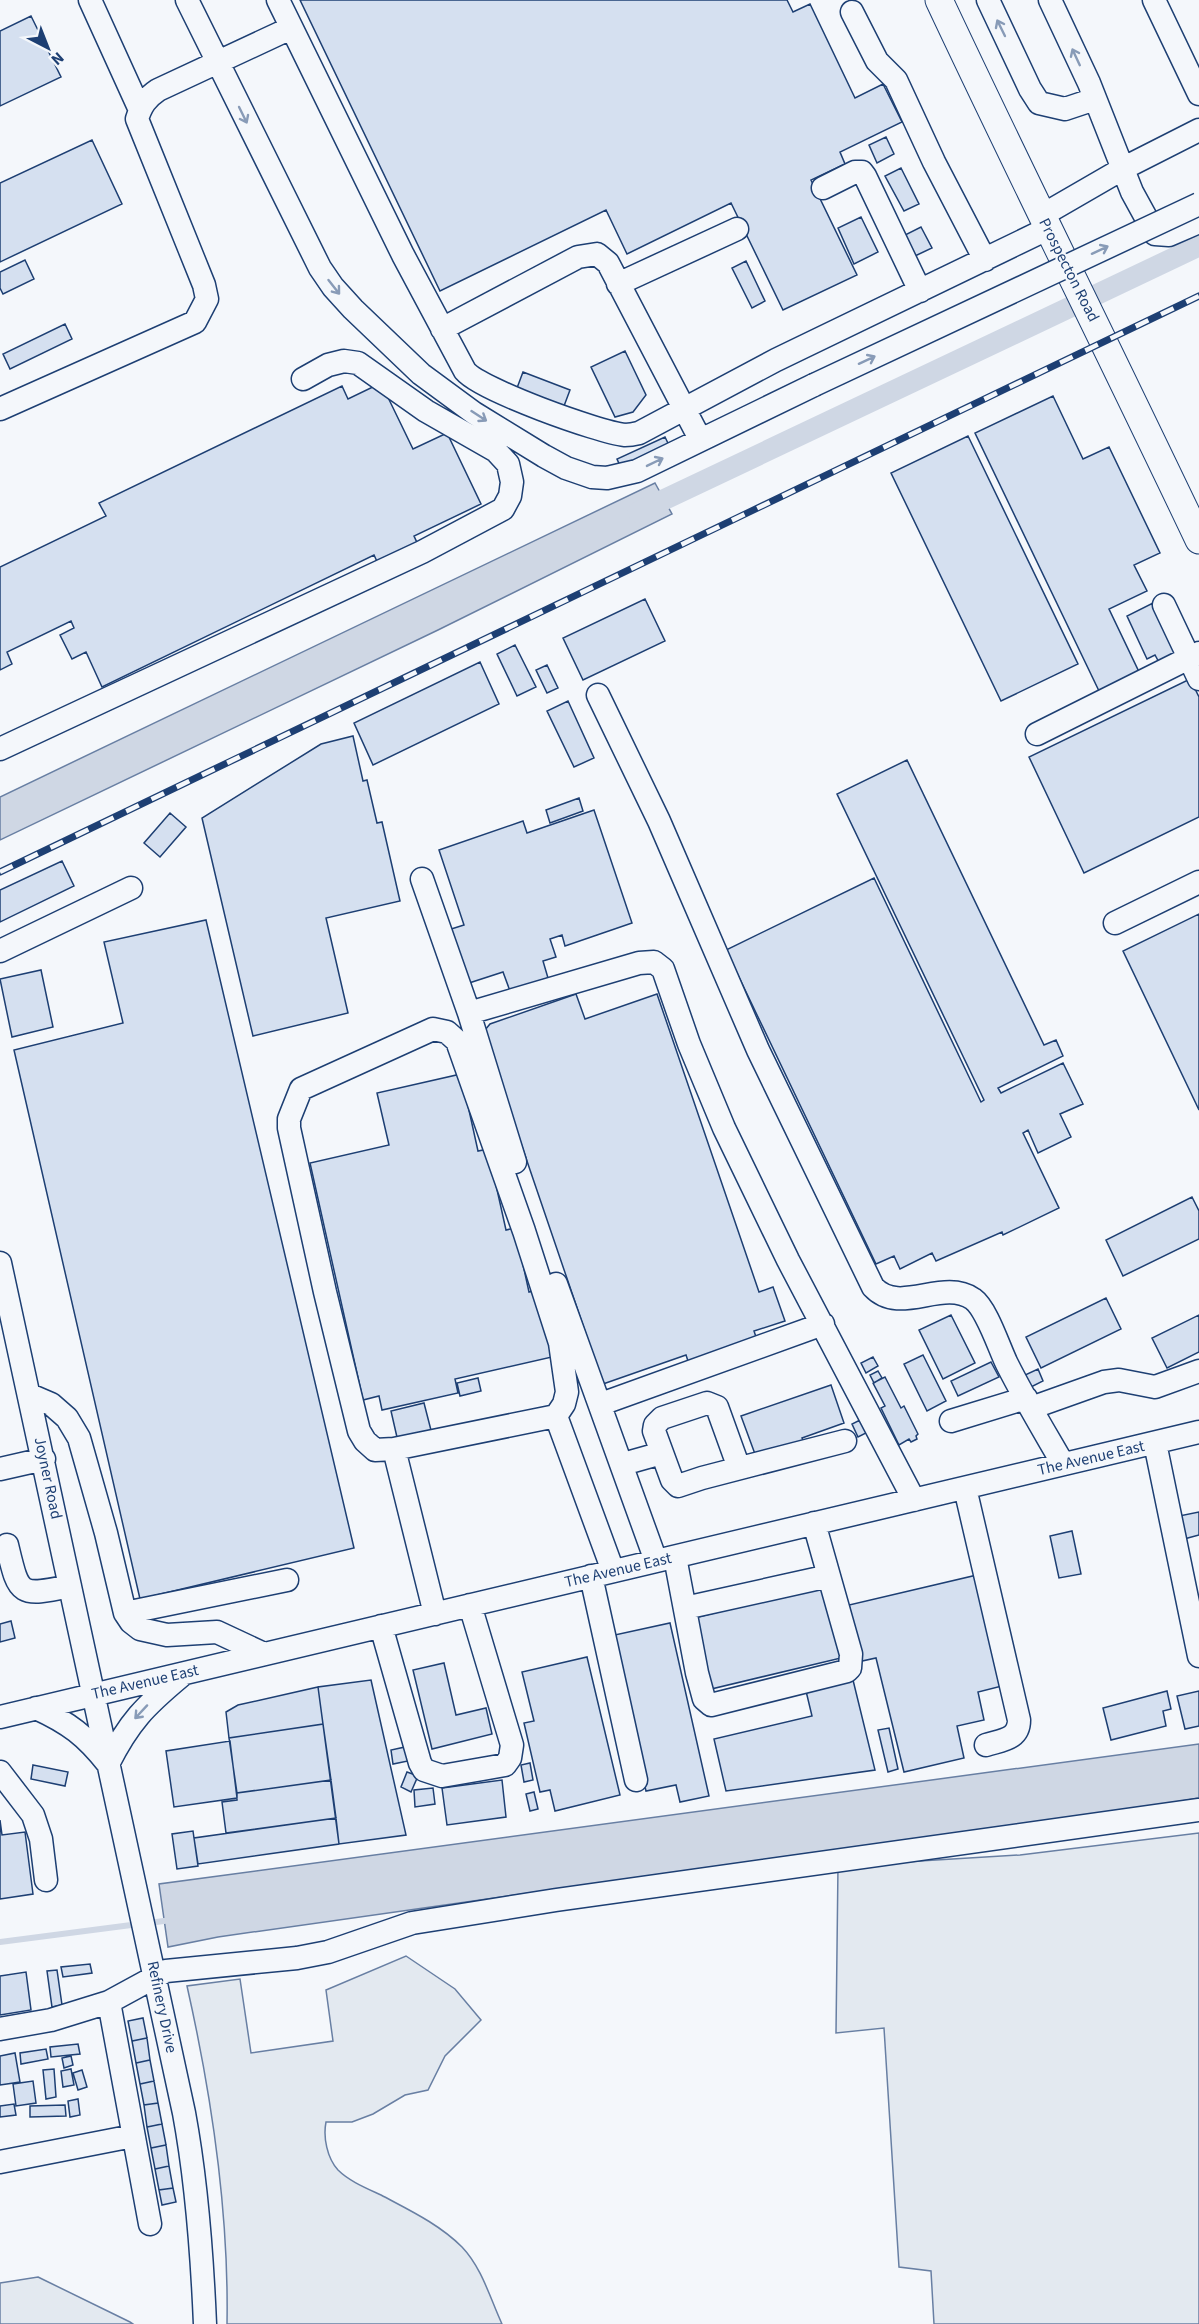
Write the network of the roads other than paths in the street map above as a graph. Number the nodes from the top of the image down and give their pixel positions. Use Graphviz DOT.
graph roads {
  1 [pos="90,0"];
  2 [pos="187,0"];
  3 [pos="278,0"];
  4 [pos="939,0"];
  5 [pos="988,0"];
  6 [pos="1050,0"];
  7 [pos="1154,0"];
  8 [pos="852,12"];
  9 [pos="291,28"];
  10 [pos="218,62"];
  11 [pos="1199,94"];
  12 [pos="1095,99"];
  13 [pos="140,110"];
  14 [pos="1199,130"];
  15 [pos="1124,168"];
  16 [pos="823,188"];
  17 [pos="1199,204"];
  18 [pos="1044,222"];
  19 [pos="1199,222"];
  20 [pos="737,229"];
  21 [pos="985,260"];
  22 [pos="618,284"];
  23 [pos="920,291"];
  24 [pos="442,329"];
  25 [pos="303,379"];
  26 [pos="0,409"];
  27 [pos="683,410"];
  28 [pos="700,439"];
  29 [pos="1199,540"];
  30 [pos="1164,605"];
  31 [pos="1194,656"];
  32 [pos="1199,679"];
  33 [pos="598,695"];
  34 [pos="1037,735"];
  35 [pos="0,749"];
  36 [pos="422,879"];
  37 [pos="1199,882"];
  38 [pos="131,888"];
  39 [pos="1115,923"];
  40 [pos="0,951"];
  41 [pos="469,1013"];
  42 [pos="0,1263"];
  43 [pos="823,1324"];
  44 [pos="1199,1371"];
  45 [pos="30,1395"];
  46 [pos="1029,1403"];
  47 [pos="601,1404"];
  48 [pos="556,1416"];
  49 [pos="951,1421"];
  50 [pos="1199,1432"];
  51 [pos="845,1441"];
  52 [pos="1155,1443"];
  53 [pos="394,1449"];
  54 [pos="662,1453"];
  55 [pos="44,1459"];
  56 [pos="623,1464"];
  57 [pos="1063,1464"];
  58 [pos="0,1468"];
  59 [pos="739,1468"];
  60 [pos="965,1488"];
  61 [pos="914,1500"];
  62 [pos="814,1523"];
  63 [pos="7,1545"];
  64 [pos="666,1559"];
  65 [pos="602,1574"];
  66 [pos="829,1576"];
  67 [pos="287,1580"];
  68 [pos="70,1586"];
  69 [pos="470,1605"];
  70 [pos="685,1608"];
  71 [pos="125,1613"];
  72 [pos="435,1614"];
  73 [pos="381,1626"];
  74 [pos="264,1654"];
  75 [pos="1199,1656"];
  76 [pos="185,1673"];
  77 [pos="93,1695"];
  78 [pos="36,1708"];
  79 [pos="0,1717"];
  80 [pos="986,1745"];
  81 [pos="108,1764"];
  82 [pos="0,1772"];
  83 [pos="636,1780"];
  84 [pos="1199,1810"];
  85 [pos="46,1880"];
  86 [pos="155,1977"];
  87 [pos="109,2002"];
  88 [pos="0,2029"];
  89 [pos="133,2136"];
  90 [pos="0,2162"];
  91 [pos="150,2224"];
  92 [pos="205,2324"];
  1 -- 13 [label="street"];
  2 -- 10 [label="street"];
  3 -- 9 [label="street"];
  4 -- 18 [label="main road, Prospecton Road"];
  12 -- 5 [label="street, one-way"];
  12 -- 6 [label="street, one-way"];
  7 -- 11 [label="street"];
  8 -- 21 [label="street"];
  9 -- 10 [label="street"];
  9 -- 24 [label="street"];
  10 -- 13 [label="street"];
  10 -- 28 [label="street, one-way"];
  12 -- 15 [label="street"];
  13 -- 26 [label="street"];
  14 -- 15 [label="street"];
  15 -- 18 [label="street"];
  15 -- 19 [label="street"];
  16 -- 23 [label="street"];
  28 -- 17 [label="street, one-way, bridge"];
  18 -- 21 [label="street"];
  18 -- 29 [label="main road, Prospecton Road"];
  20 -- 22 [label="street"];
  21 -- 23 [label="street"];
  22 -- 24 [label="street"];
  22 -- 27 [label="street"];
  23 -- 27 [label="street"];
  24 -- 27 [label="street"];
  25 -- 35 [label="street"];
  27 -- 28 [label="street"];
  30 -- 31 [label="street"];
  31 -- 32 [label="street"];
  31 -- 34 [label="street"];
  33 -- 46 [label="street"];
  36 -- 41 [label="street"];
  37 -- 39 [label="street"];
  38 -- 40 [label="street"];
  41 -- 43 [label="street"];
  41 -- 47 [label="street"];
  42 -- 45 [label="street, Joyner Road"];
  43 -- 47 [label="street"];
  43 -- 61 [label="street"];
  44 -- 46 [label="street"];
  45 -- 55 [label="street, Joyner Road"];
  45 -- 71 [label="street"];
  46 -- 49 [label="street"];
  46 -- 57 [label="street"];
  47 -- 56 [label="street"];
  48 -- 53 [label="street"];
  48 -- 53 [label="street"];
  48 -- 65 [label="street"];
  50 -- 52 [label="street, The Avenue East"];
  51 -- 59 [label="street"];
  52 -- 57 [label="street, The Avenue East"];
  52 -- 75 [label="street"];
  53 -- 72 [label="street"];
  54 -- 56 [label="street"];
  54 -- 59 [label="street"];
  54 -- 59 [label="street"];
  55 -- 58 [label="street"];
  55 -- 68 [label="street, Joyner Road"];
  56 -- 64 [label="street"];
  57 -- 60 [label="street, The Avenue East"];
  60 -- 61 [label="street, The Avenue East"];
  60 -- 80 [label="street"];
  61 -- 62 [label="street, The Avenue East"];
  62 -- 64 [label="street, The Avenue East"];
  62 -- 66 [label="street"];
  63 -- 68 [label="street"];
  64 -- 65 [label="street, The Avenue East"];
  64 -- 70 [label="street"];
  65 -- 69 [label="street, The Avenue East"];
  65 -- 83 [label="street"];
  66 -- 70 [label="street"];
  66 -- 70 [label="street"];
  67 -- 71 [label="street"];
  68 -- 77 [label="street, Joyner Road"];
  69 -- 72 [label="street, The Avenue East"];
  69 -- 73 [label="street"];
  71 -- 74 [label="street"];
  72 -- 73 [label="street, The Avenue East"];
  73 -- 74 [label="street, The Avenue East"];
  74 -- 76 [label="street, The Avenue East"];
  76 -- 77 [label="street, The Avenue East"];
  76 -- 81 [label="street, one-way"];
  77 -- 78 [label="street, The Avenue East"];
  77 -- 81 [label="street, Refinery Drive"];
  78 -- 79 [label="street, The Avenue East"];
  78 -- 81 [label="street"];
  81 -- 86 [label="street, Refinery Drive"];
  82 -- 85 [label="street"];
  84 -- 86 [label="street"];
  86 -- 87 [label="street"];
  86 -- 92 [label="street, Refinery Drive"];
  87 -- 88 [label="street"];
  87 -- 89 [label="street"];
  89 -- 90 [label="street"];
  89 -- 91 [label="street"];
}
